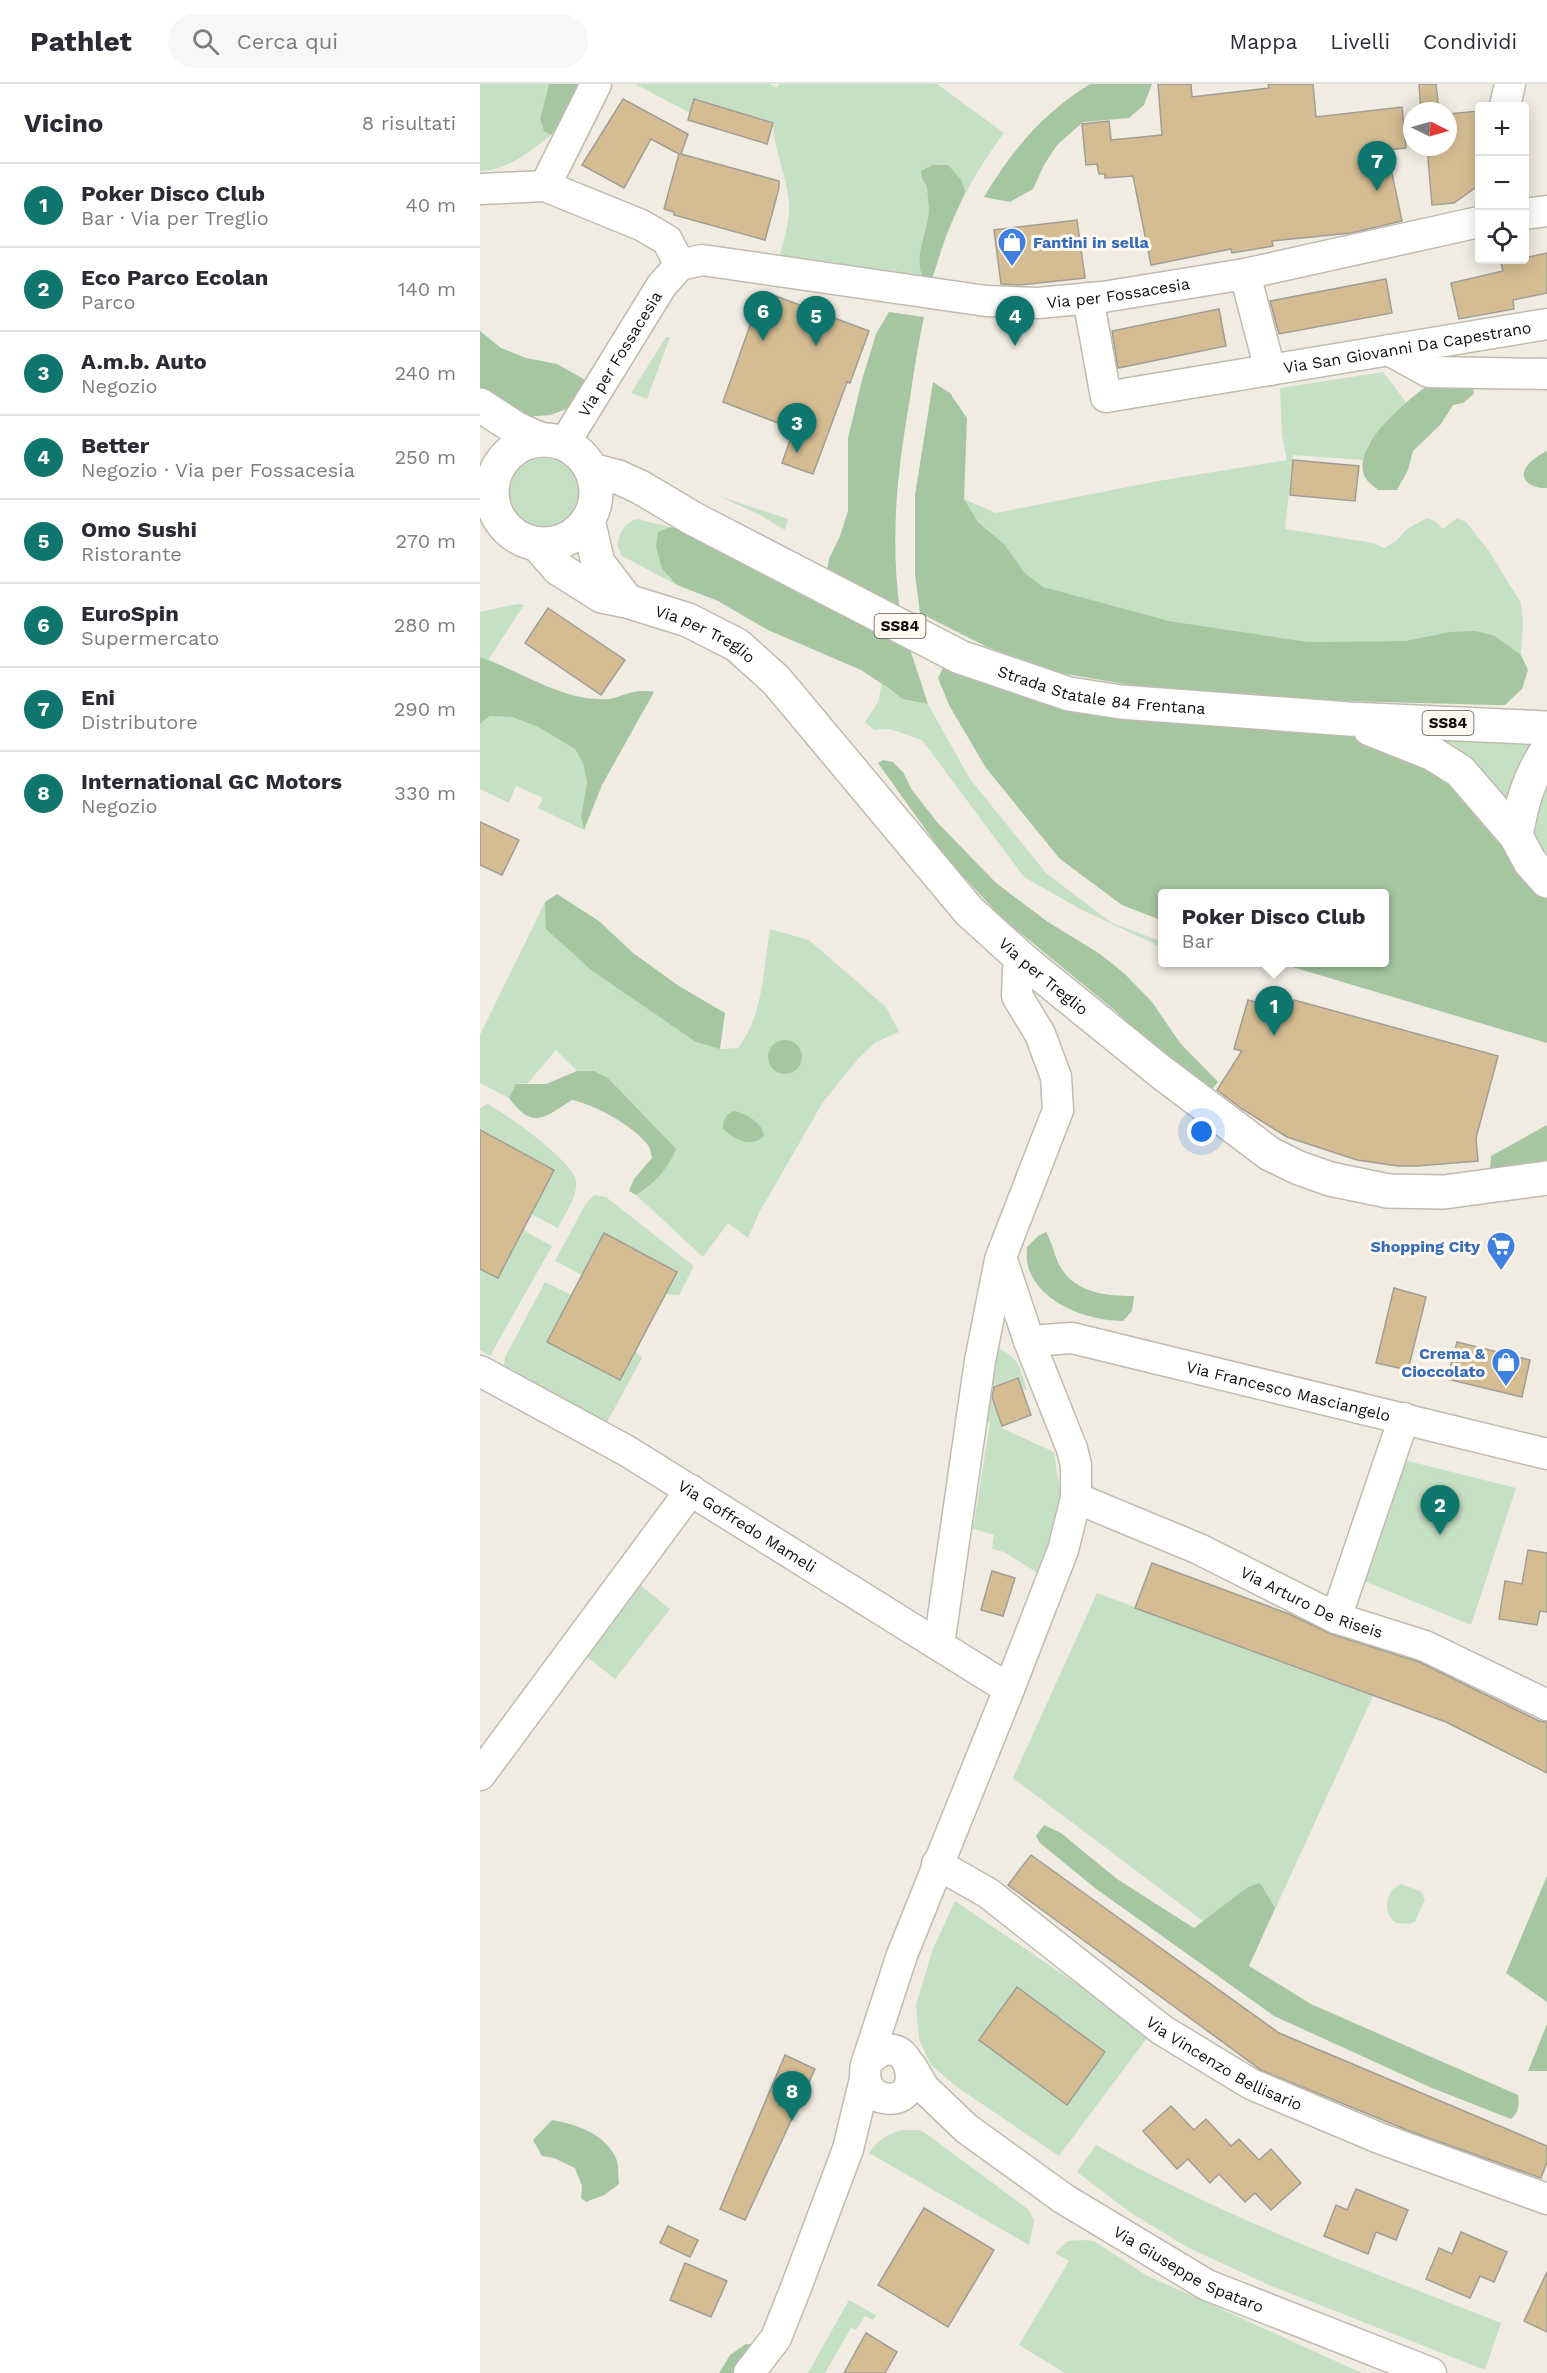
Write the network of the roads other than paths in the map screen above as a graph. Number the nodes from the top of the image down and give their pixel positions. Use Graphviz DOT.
graph roads {
  1 [pos="596,84"];
  2 [pos="1510,84"];
  3 [pos="1506,102"];
  4 [pos="545,186"];
  5 [pos="480,189"];
  6 [pos="1547,211"];
  7 [pos="1529,213"];
  8 [pos="1475,219"];
  9 [pos="1245,274"];
  10 [pos="671,275"];
  11 [pos="1088,298"];
  12 [pos="1547,324"];
  13 [pos="1389,350"];
  14 [pos="1270,370"];
  15 [pos="1547,374"];
  16 [pos="480,405"];
  17 [pos="553,442"];
  18 [pos="480,444"];
  19 [pos="591,470"];
  20 [pos="492,483"];
  21 [pos="591,514"];
  22 [pos="692,518"];
  23 [pos="537,544"];
  24 [pos="627,601"];
  25 [pos="1349,719"];
  26 [pos="1547,728"];
  27 [pos="1547,750"];
  28 [pos="1516,836"];
  29 [pos="1547,881"];
  30 [pos="1023,960"];
  31 [pos="1547,1178"];
  32 [pos="1001,1257"];
  33 [pos="1029,1341"];
  34 [pos="480,1371"];
  35 [pos="1404,1418"];
  36 [pos="1547,1454"];
  37 [pos="691,1490"];
  38 [pos="1076,1498"];
  39 [pos="1336,1618"];
  40 [pos="939,1645"];
  41 [pos="1010,1689"];
  42 [pos="1547,1705"];
  43 [pos="480,1775"];
  44 [pos="937,1864"];
  45 [pos="892,1986"];
  46 [pos="909,2063"];
  47 [pos="867,2069"];
  48 [pos="891,2098"];
  49 [pos="967,2129"];
  50 [pos="848,2149"];
  51 [pos="1547,2199"];
  52 [pos="750,2373"];
  53 [pos="1431,2373"];
  1 -- 4 [label="street"];
  2 -- 3 [label="street"];
  4 -- 5 [label="street"];
  4 -- 10 [label="street"];
  6 -- 7 [label="street"];
  8 -- 9 [label="street, Via per Fossacesia"];
  9 -- 11 [label="street, Via per Fossacesia"];
  9 -- 14 [label="street, Via San Giovanni Da Capestrano"];
  10 -- 11 [label="street, Via per Fossacesia"];
  10 -- 17 [label="street, Via per Fossacesia"];
  11 -- 14 [label="street, Via San Giovanni Da Capestrano"];
  12 -- 13 [label="street, Via San Giovanni Da Capestrano"];
  13 -- 14 [label="street, Via San Giovanni Da Capestrano"];
  13 -- 15 [label="street"];
  16 -- 17 [label="main road"];
  17 -- 19 [label="main road"];
  17 -- 20 [label="main road"];
  18 -- 20 [label="main road"];
  19 -- 21 [label="main road"];
  19 -- 22 [label="main road, Strada Statale 84 Frentana / SS84"];
  20 -- 23 [label="main road"];
  21 -- 22 [label="main road, Strada Statale 84 Frentana / SS84"];
  21 -- 23 [label="main road"];
  21 -- 24 [label="main road"];
  22 -- 25 [label="main road, Strada Statale 84 Frentana / SS84"];
  23 -- 24 [label="main road, Via per Treglio"];
  24 -- 30 [label="main road, Via per Treglio"];
  25 -- 26 [label="main road, Strada Statale 84 Frentana / SS84"];
  25 -- 28 [label="main road"];
  27 -- 28 [label="main road"];
  28 -- 29 [label="main road"];
  30 -- 31 [label="main road, Via per Treglio"];
  30 -- 32 [label="street"];
  32 -- 33 [label="street"];
  32 -- 40 [label="street"];
  33 -- 35 [label="street, Via Francesco Masciangelo"];
  33 -- 38 [label="street"];
  34 -- 37 [label="street, Via Goffredo Mameli"];
  35 -- 36 [label="street, Via Francesco Masciangelo"];
  35 -- 39 [label="street"];
  37 -- 40 [label="street, Via Goffredo Mameli"];
  37 -- 43 [label="street"];
  38 -- 39 [label="street, Via Arturo De Riseis"];
  38 -- 41 [label="street"];
  39 -- 42 [label="street, Via Arturo De Riseis"];
  40 -- 41 [label="street, Via Goffredo Mameli"];
  41 -- 44 [label="street"];
  44 -- 45 [label="street"];
  44 -- 51 [label="street, Via Vincenzo Bellisario"];
  45 -- 46 [label="street, Via Giuseppe Spataro"];
  45 -- 47 [label="street"];
  46 -- 47 [label="street"];
  46 -- 48 [label="street"];
  46 -- 49 [label="street, Via Giuseppe Spataro"];
  47 -- 48 [label="street"];
  47 -- 50 [label="street"];
  48 -- 49 [label="street, Via Giuseppe Spataro"];
  48 -- 50 [label="street"];
  49 -- 53 [label="street, Via Giuseppe Spataro"];
  50 -- 52 [label="street"];
}
